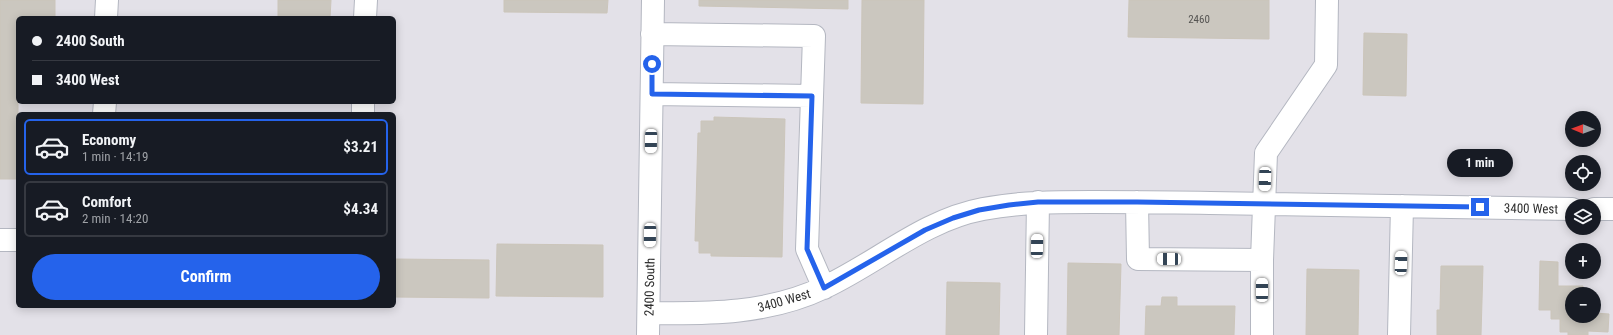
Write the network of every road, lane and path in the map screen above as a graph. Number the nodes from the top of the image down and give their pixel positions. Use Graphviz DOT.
graph roads {
  1 [pos="107,0"];
  2 [pos="366,0"];
  3 [pos="653,0"];
  4 [pos="1327,0"];
  5 [pos="106,16"];
  6 [pos="365,16"];
  7 [pos="652,34"];
  8 [pos="652,94"];
  9 [pos="812,96"];
  10 [pos="1038,202"];
  11 [pos="1137,202"];
  12 [pos="1264,204"];
  13 [pos="1402,206"];
  14 [pos="1565,209"];
  15 [pos="1601,209"];
  16 [pos="1613,209"];
  17 [pos="0,240"];
  18 [pos="16,240"];
  19 [pos="1262,260"];
  20 [pos="824,288"];
  21 [pos="648,313"];
  22 [pos="648,335"];
  23 [pos="1036,335"];
  24 [pos="1262,335"];
  25 [pos="1399,335"];
  1 -- 5 [label="street"];
  2 -- 6 [label="street"];
  3 -- 7 [label="street, 2400 South"];
  4 -- 12 [label="street"];
  7 -- 8 [label="street, 2400 South"];
  7 -- 9 [label="street"];
  8 -- 9 [label="street"];
  8 -- 21 [label="street, 2400 South"];
  9 -- 20 [label="street"];
  10 -- 11 [label="street, 3400 West"];
  10 -- 20 [label="street, 3400 West"];
  10 -- 23 [label="street"];
  11 -- 12 [label="street, 3400 West"];
  11 -- 19 [label="street"];
  12 -- 13 [label="street, 3400 West"];
  12 -- 19 [label="street"];
  13 -- 14 [label="street, 3400 West"];
  13 -- 25 [label="street"];
  15 -- 16 [label="street"];
  17 -- 18 [label="street"];
  19 -- 24 [label="street"];
  20 -- 21 [label="street, 3400 West"];
  21 -- 22 [label="street, 2400 South"];
}
